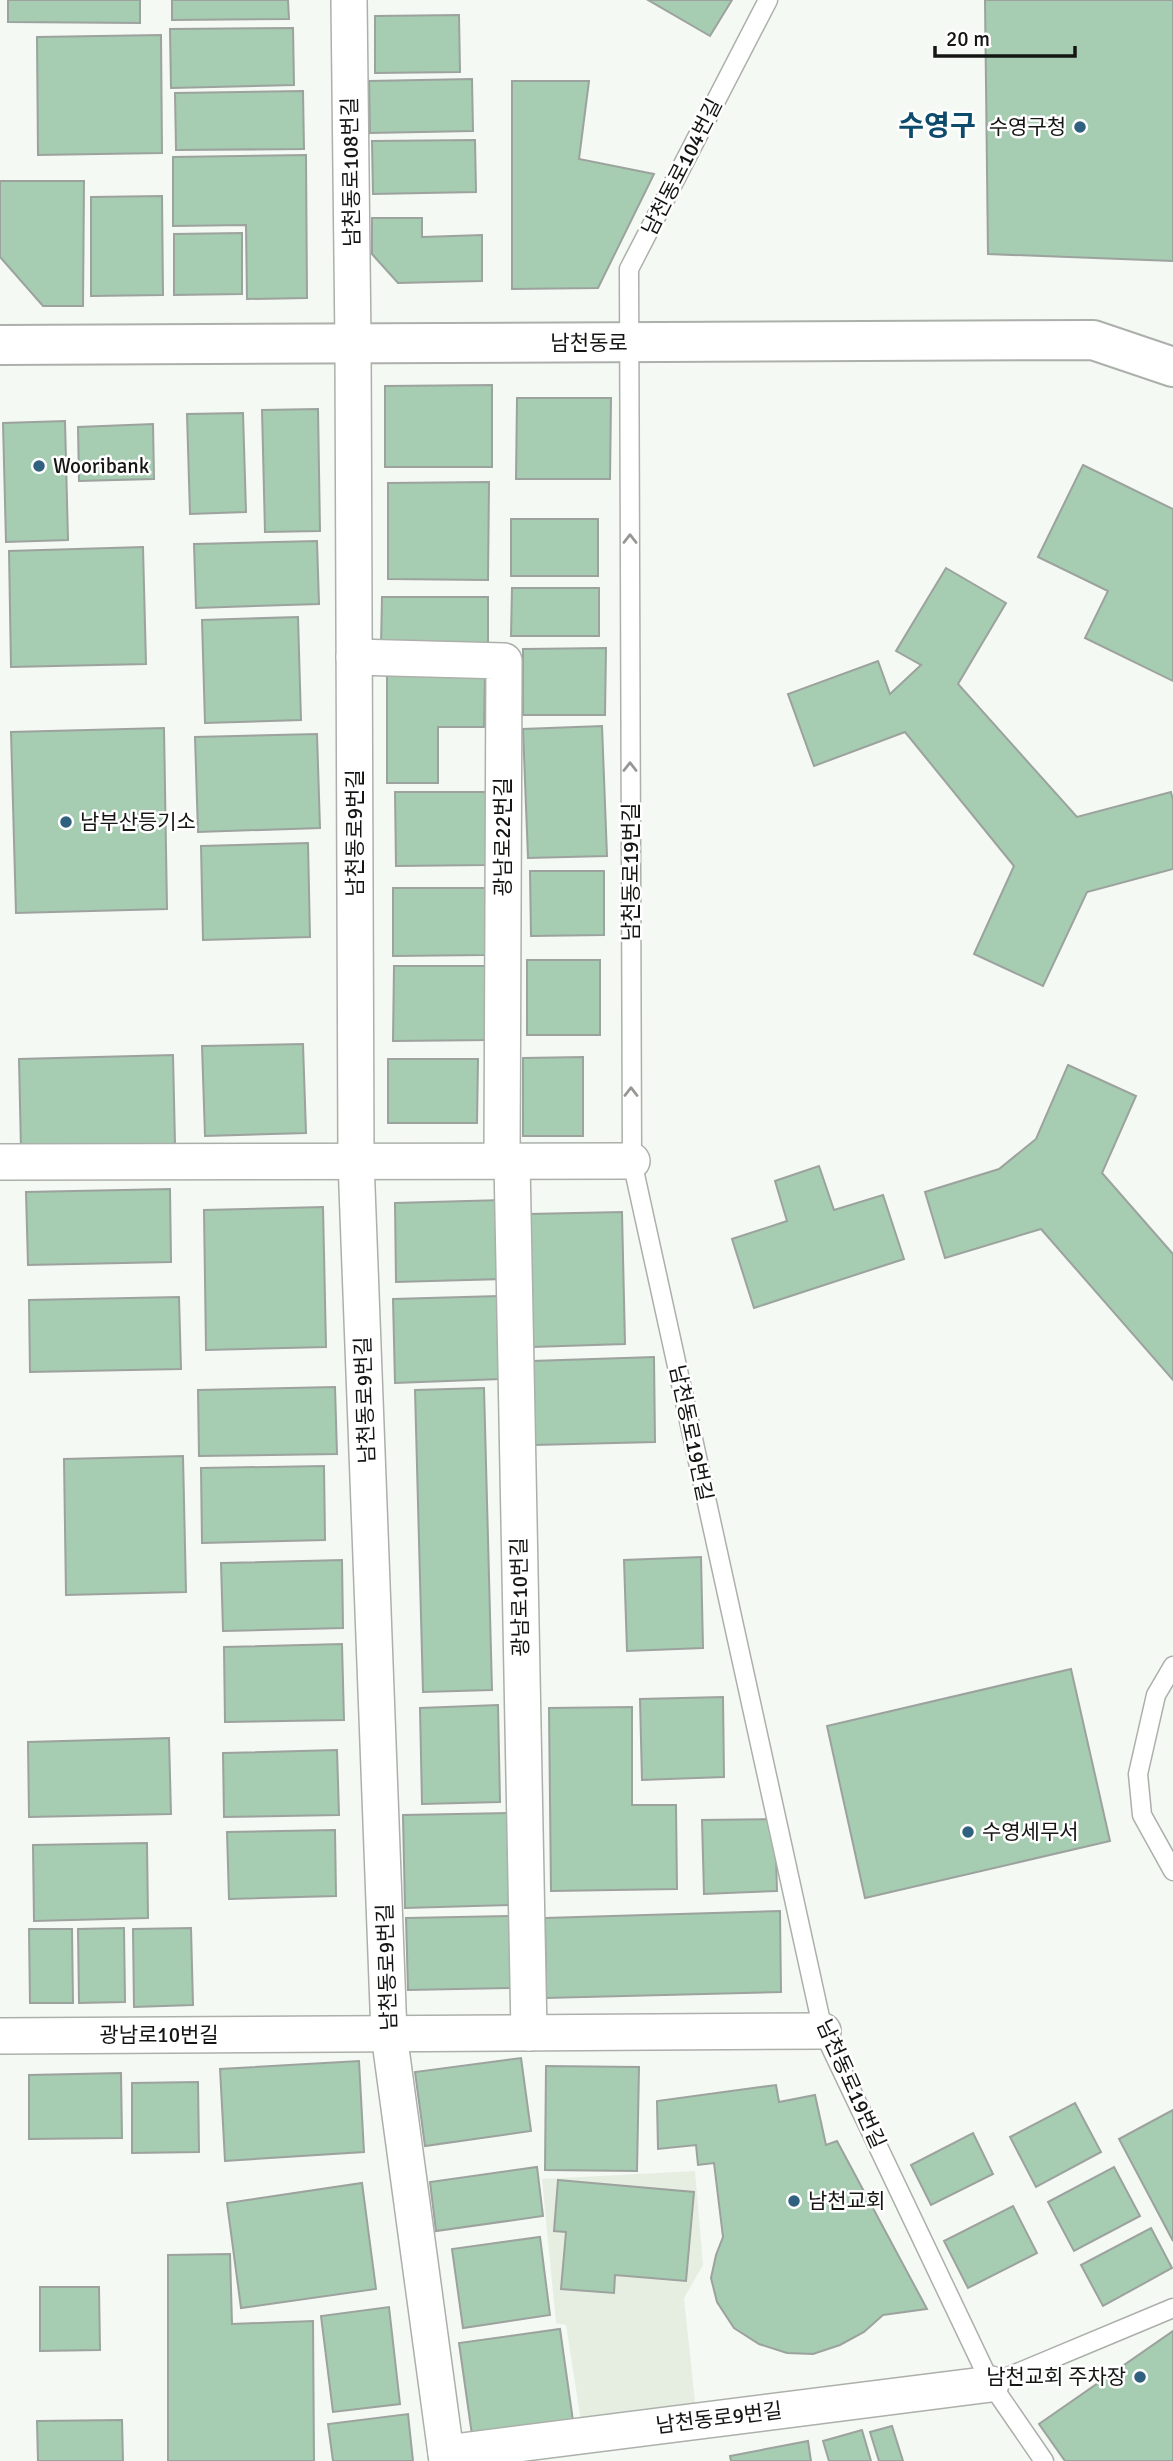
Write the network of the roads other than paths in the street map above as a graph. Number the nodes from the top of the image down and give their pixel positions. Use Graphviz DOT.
graph roads {
  1 [pos="349,0"];
  2 [pos="768,0"];
  3 [pos="629,342"];
  4 [pos="353,344"];
  5 [pos="0,345"];
  6 [pos="1173,367"];
  7 [pos="354,657"];
  8 [pos="356,1161"];
  9 [pos="632,1161"];
  10 [pos="0,1162"];
  11 [pos="507,1162"];
  12 [pos="1173,1666"];
  13 [pos="1173,1871"];
  14 [pos="823,2031"];
  15 [pos="529,2033"];
  16 [pos="389,2034"];
  17 [pos="0,2036"];
  18 [pos="1173,2308"];
  19 [pos="991,2384"];
  20 [pos="447,2457"];
  21 [pos="1044,2461"];
  1 -- 4 [label="street, 남천동로108번길"];
  2 -- 3 [label="lane, 남천동로104번길"];
  3 -- 4 [label="street, 남천동로"];
  3 -- 6 [label="street, 남천동로"];
  9 -- 3 [label="lane, 남천동로19번길, one-way"];
  4 -- 5 [label="street, 남천동로"];
  4 -- 7 [label="street, 남천동로9번길"];
  7 -- 8 [label="street, 남천동로9번길"];
  7 -- 11 [label="street, 광남로22번길"];
  8 -- 10 [label="street"];
  8 -- 11 [label="street"];
  8 -- 16 [label="street, 남천동로9번길"];
  9 -- 11 [label="street"];
  9 -- 14 [label="lane, 남천동로19번길"];
  11 -- 15 [label="street, 광남로10번길"];
  12 -- 13 [label="lane"];
  14 -- 15 [label="street, 광남로10번길"];
  14 -- 19 [label="lane, 남천동로19번길"];
  15 -- 16 [label="street, 광남로10번길"];
  16 -- 17 [label="street, 광남로10번길"];
  16 -- 20 [label="street, 남천동로9번길"];
  18 -- 19 [label="lane"];
  19 -- 20 [label="street, 남천동로9번길"];
  19 -- 21 [label="lane, 남천동로19번길"];
}
